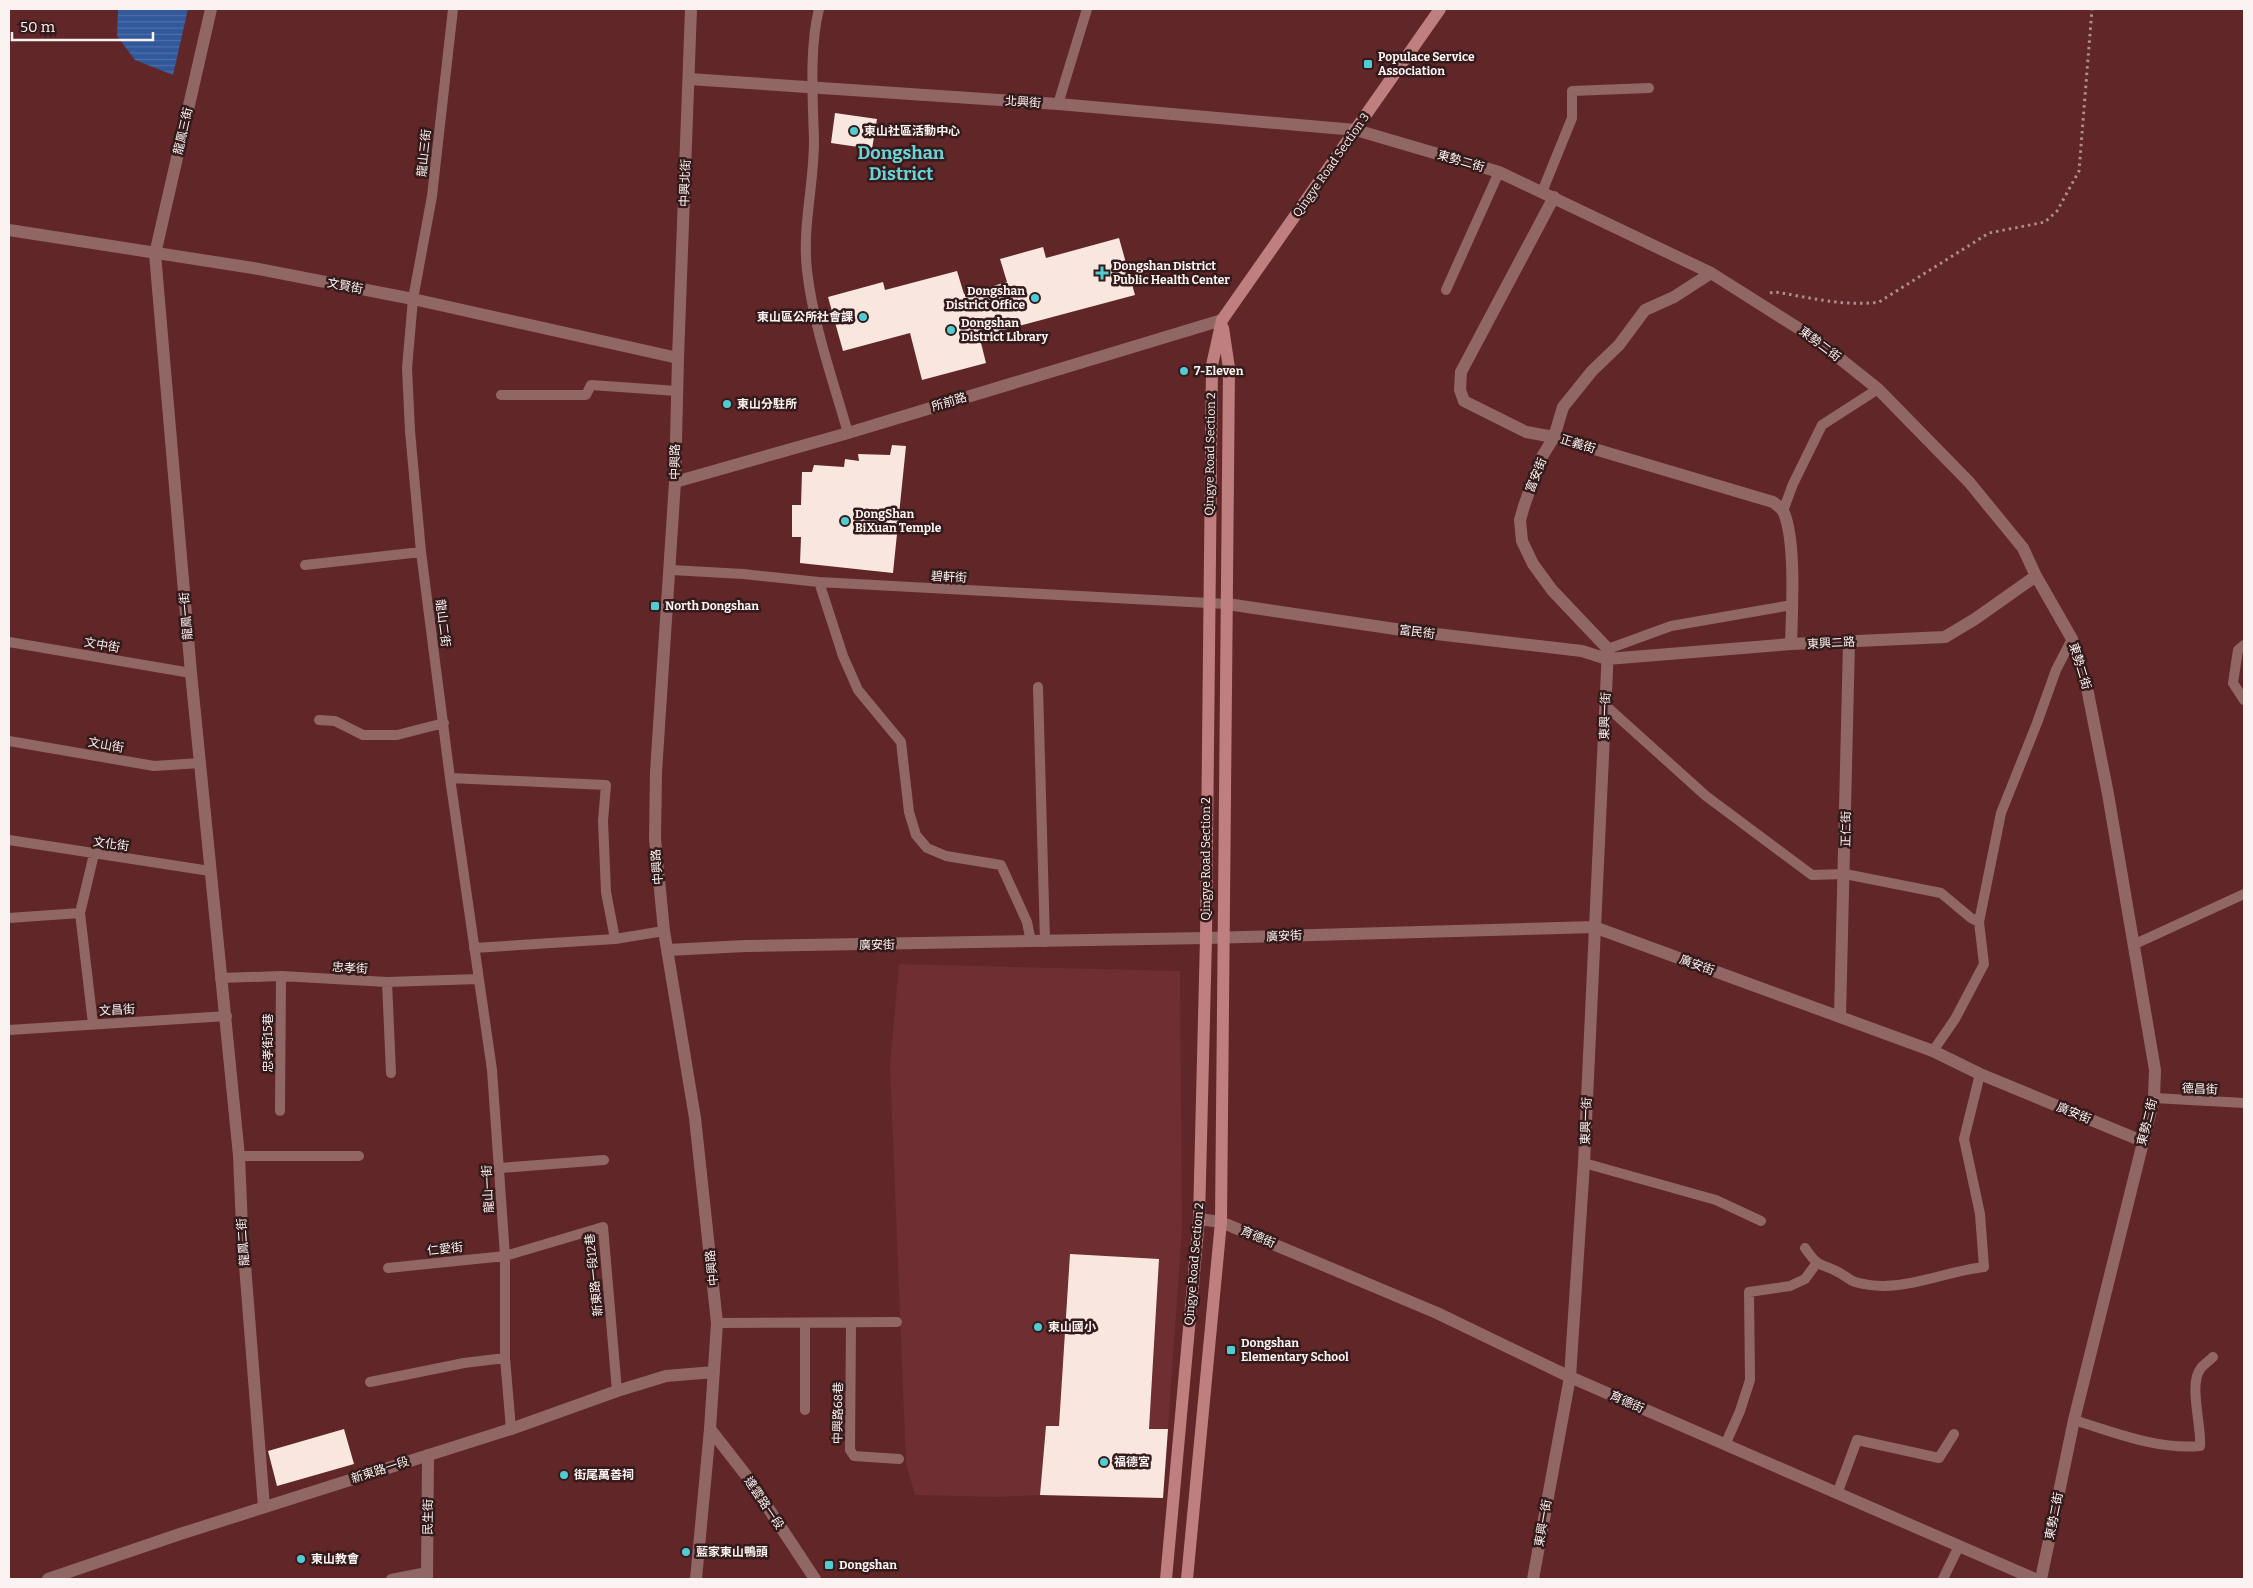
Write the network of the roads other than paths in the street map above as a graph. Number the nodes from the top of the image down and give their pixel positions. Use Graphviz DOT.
graph roads {
  1 [pos="211,9"];
  2 [pos="453,9"];
  3 [pos="691,9"];
  4 [pos="819,9"];
  5 [pos="1087,9"];
  6 [pos="1440,9"];
  7 [pos="689,79"];
  8 [pos="812,87"];
  9 [pos="1649,88"];
  10 [pos="1058,104"];
  11 [pos="1356,130"];
  12 [pos="1499,172"];
  13 [pos="1542,192"];
  14 [pos="1554,197"];
  15 [pos="9,230"];
  16 [pos="155,254"];
  17 [pos="1711,272"];
  18 [pos="1446,290"];
  19 [pos="412,299"];
  20 [pos="1222,320"];
  21 [pos="678,358"];
  22 [pos="1878,389"];
  23 [pos="677,391"];
  24 [pos="501,395"];
  25 [pos="848,433"];
  26 [pos="1554,437"];
  27 [pos="675,482"];
  28 [pos="1783,511"];
  29 [pos="421,552"];
  30 [pos="306,565"];
  31 [pos="670,570"];
  32 [pos="2036,576"];
  33 [pos="819,582"];
  34 [pos="1208,603"];
  35 [pos="1227,604"];
  36 [pos="1792,605"];
  37 [pos="2072,639"];
  38 [pos="9,642"];
  39 [pos="1849,642"];
  40 [pos="1791,644"];
  41 [pos="2244,645"];
  42 [pos="1607,654"];
  43 [pos="190,674"];
  44 [pos="1038,687"];
  45 [pos="2244,700"];
  46 [pos="1606,706"];
  47 [pos="319,720"];
  48 [pos="444,724"];
  49 [pos="9,741"];
  50 [pos="200,763"];
  51 [pos="450,778"];
  52 [pos="9,840"];
  53 [pos="94,854"];
  54 [pos="210,871"];
  55 [pos="1845,874"];
  56 [pos="2244,894"];
  57 [pos="80,913"];
  58 [pos="9,918"];
  59 [pos="1979,922"];
  60 [pos="1594,927"];
  61 [pos="664,931"];
  62 [pos="1225,937"];
  63 [pos="1206,938"];
  64 [pos="615,939"];
  65 [pos="1031,942"];
  66 [pos="1045,942"];
  67 [pos="2134,944"];
  68 [pos="474,948"];
  69 [pos="668,950"];
  70 [pos="281,976"];
  71 [pos="220,978"];
  72 [pos="478,979"];
  73 [pos="387,982"];
  74 [pos="226,1016"];
  75 [pos="1840,1017"];
  76 [pos="93,1024"];
  77 [pos="9,1030"];
  78 [pos="1932,1051"];
  79 [pos="391,1073"];
  80 [pos="1980,1074"];
  81 [pos="2154,1098"];
  82 [pos="2244,1103"];
  83 [pos="280,1111"];
  84 [pos="2142,1141"];
  85 [pos="239,1156"];
  86 [pos="359,1156"];
  87 [pos="604,1160"];
  88 [pos="1584,1163"];
  89 [pos="500,1168"];
  90 [pos="1199,1219"];
  91 [pos="1761,1221"];
  92 [pos="1221,1222"];
  93 [pos="1805,1248"];
  94 [pos="505,1256"];
  95 [pos="1816,1264"];
  96 [pos="388,1268"];
  97 [pos="897,1322"];
  98 [pos="717,1323"];
  99 [pos="805,1323"];
  100 [pos="851,1323"];
  101 [pos="2213,1357"];
  102 [pos="504,1358"];
  103 [pos="714,1372"];
  104 [pos="1570,1377"];
  105 [pos="370,1382"];
  106 [pos="617,1391"];
  107 [pos="805,1410"];
  108 [pos="2074,1420"];
  109 [pos="511,1429"];
  110 [pos="710,1429"];
  111 [pos="1954,1434"];
  112 [pos="1725,1445"];
  113 [pos="428,1455"];
  114 [pos="899,1459"];
  115 [pos="1837,1494"];
  116 [pos="264,1508"];
  117 [pos="1959,1546"];
  118 [pos="427,1576"];
  119 [pos="48,1579"];
  120 [pos="391,1579"];
  121 [pos="696,1579"];
  122 [pos="815,1579"];
  123 [pos="1166,1579"];
  124 [pos="1187,1579"];
  125 [pos="1533,1579"];
  126 [pos="1943,1579"];
  127 [pos="2035,1579"];
  128 [pos="2041,1579"];
  1 -- 16 [label="street, 龍鳳三街"];
  2 -- 19 [label="lane, 龍山三街"];
  3 -- 7 [label="street, 中興北街"];
  4 -- 8 [label="lane"];
  5 -- 10 [label="lane"];
  6 -- 11 [label="main road, Qingye Road Section 3"];
  7 -- 8 [label="street, 北興街"];
  7 -- 21 [label="street, 中興北街"];
  8 -- 10 [label="street, 北興街"];
  8 -- 25 [label="lane"];
  9 -- 13 [label="lane"];
  10 -- 11 [label="street, 北興街"];
  11 -- 12 [label="street, 東勢二街"];
  11 -- 20 [label="main road, Qingye Road Section 3"];
  12 -- 13 [label="street, 東勢二街"];
  12 -- 18 [label="lane"];
  13 -- 14 [label="street, 東勢二街"];
  14 -- 17 [label="street, 東勢二街"];
  14 -- 26 [label="street, 正義街"];
  15 -- 16 [label="street, 文賢街"];
  16 -- 19 [label="street, 文賢街"];
  16 -- 43 [label="street, 龍鳳一街"];
  17 -- 22 [label="street, 東勢二街"];
  17 -- 26 [label="street, 富安街"];
  19 -- 21 [label="street, 文賢街"];
  19 -- 29 [label="lane, 龍山二街"];
  20 -- 25 [label="street, 所前路"];
  20 -- 34 [label="main road, Qingye Road Section 2"];
  20 -- 35 [label="main road, Qingye Road Section 2"];
  21 -- 23 [label="street, 中興路"];
  22 -- 28 [label="lane"];
  22 -- 32 [label="street, 東勢二街"];
  23 -- 24 [label="lane"];
  23 -- 27 [label="street, 中興路"];
  25 -- 27 [label="street, 所前路"];
  26 -- 28 [label="street, 正義街"];
  26 -- 42 [label="street, 富安街"];
  27 -- 31 [label="street, 中興路"];
  28 -- 36 [label="street"];
  29 -- 30 [label="lane"];
  29 -- 48 [label="lane, 龍山二街"];
  31 -- 33 [label="lane, 碧軒街"];
  31 -- 61 [label="street, 中興路"];
  32 -- 37 [label="street, 東勢二街"];
  32 -- 39 [label="street, 東興二路"];
  33 -- 34 [label="lane, 碧軒街"];
  33 -- 65 [label="lane"];
  34 -- 35 [label="lane, 碧軒街"];
  34 -- 63 [label="main road, Qingye Road Section 2"];
  35 -- 42 [label="street, 富民街"];
  35 -- 62 [label="main road, Qingye Road Section 2"];
  36 -- 40 [label="street"];
  36 -- 42 [label="lane"];
  37 -- 59 [label="lane"];
  37 -- 67 [label="street, 東勢二街"];
  38 -- 43 [label="lane, 文中街"];
  39 -- 40 [label="street, 東興二路"];
  39 -- 55 [label="street, 正仁街"];
  40 -- 42 [label="street, 東興二路"];
  41 -- 45 [label="lane"];
  42 -- 46 [label="street, 東興一街"];
  43 -- 50 [label="street, 龍鳳一街"];
  44 -- 66 [label="lane"];
  46 -- 55 [label="lane"];
  46 -- 60 [label="street, 東興一街"];
  47 -- 48 [label="lane"];
  48 -- 51 [label="lane, 龍山二街"];
  49 -- 50 [label="lane, 文山街"];
  50 -- 54 [label="street, 龍鳳一街"];
  51 -- 64 [label="lane"];
  51 -- 68 [label="lane, 龍山二街"];
  52 -- 53 [label="lane, 文化街"];
  53 -- 54 [label="lane, 文化街"];
  53 -- 57 [label="lane"];
  54 -- 71 [label="street, 龍鳳一街"];
  55 -- 59 [label="lane"];
  55 -- 75 [label="street, 正仁街"];
  56 -- 67 [label="lane"];
  57 -- 58 [label="lane"];
  57 -- 76 [label="lane"];
  59 -- 78 [label="lane"];
  60 -- 62 [label="street, 廣安街"];
  60 -- 75 [label="street, 廣安街"];
  60 -- 88 [label="street, 東興一街"];
  61 -- 64 [label="lane"];
  61 -- 69 [label="street, 中興路"];
  62 -- 63 [label="street, 廣安街"];
  62 -- 92 [label="main road, Qingye Road Section 2"];
  63 -- 66 [label="street, 廣安街"];
  63 -- 90 [label="main road, Qingye Road Section 2"];
  64 -- 68 [label="lane"];
  65 -- 66 [label="street, 廣安街"];
  65 -- 69 [label="street, 廣安街"];
  67 -- 81 [label="street, 東勢二街"];
  68 -- 72 [label="lane, 龍山一街"];
  69 -- 98 [label="street, 中興路"];
  70 -- 71 [label="lane, 忠孝街"];
  70 -- 73 [label="lane, 忠孝街"];
  70 -- 83 [label="lane, 忠孝街15巷"];
  71 -- 74 [label="street, 龍鳳二街"];
  72 -- 73 [label="lane, 忠孝街"];
  72 -- 89 [label="lane, 龍山一街"];
  73 -- 79 [label="lane"];
  74 -- 76 [label="lane, 文昌街"];
  74 -- 85 [label="street, 龍鳳二街"];
  75 -- 78 [label="street, 廣安街"];
  76 -- 77 [label="lane, 文昌街"];
  78 -- 80 [label="street, 廣安街"];
  80 -- 84 [label="street, 廣安街"];
  80 -- 95 [label="lane"];
  81 -- 82 [label="lane, 德昌街"];
  81 -- 84 [label="street, 東勢二街"];
  84 -- 108 [label="street, 東勢二街"];
  85 -- 86 [label="lane"];
  85 -- 116 [label="street, 龍鳳二街"];
  87 -- 89 [label="lane"];
  88 -- 91 [label="lane"];
  88 -- 104 [label="street, 東興一街"];
  89 -- 94 [label="lane, 龍山一街"];
  90 -- 92 [label="street, 育德街"];
  90 -- 123 [label="main road, Qingye Road Section 2"];
  92 -- 104 [label="street, 育德街"];
  92 -- 124 [label="main road, Qingye Road Section 2"];
  93 -- 95 [label="lane"];
  94 -- 96 [label="lane, 仁愛街"];
  94 -- 102 [label="lane, 龍山一街"];
  94 -- 106 [label="lane, 新東路一段12巷"];
  95 -- 112 [label="lane"];
  97 -- 100 [label="lane"];
  98 -- 99 [label="lane"];
  98 -- 103 [label="street, 中興路"];
  99 -- 100 [label="lane"];
  99 -- 107 [label="lane"];
  100 -- 114 [label="lane, 中興路68巷"];
  101 -- 108 [label="lane"];
  102 -- 105 [label="lane"];
  102 -- 109 [label="lane, 龍山一街"];
  103 -- 106 [label="street, 新東路一段"];
  103 -- 110 [label="street, 中興路"];
  104 -- 112 [label="street, 育德街"];
  104 -- 125 [label="street, 東興一街"];
  106 -- 109 [label="street, 新東路一段"];
  108 -- 128 [label="street, 東勢二街"];
  109 -- 113 [label="street, 新東路一段"];
  110 -- 121 [label="street"];
  110 -- 122 [label="street, 達雲路一段"];
  111 -- 115 [label="lane"];
  112 -- 115 [label="street, 育德街"];
  113 -- 116 [label="street, 新東路一段"];
  113 -- 118 [label="street, 民生街"];
  115 -- 117 [label="street, 育德街"];
  116 -- 119 [label="street, 新東路一段"];
  117 -- 126 [label="lane"];
  117 -- 127 [label="street, 育德街"];
  118 -- 120 [label="lane"];
}
